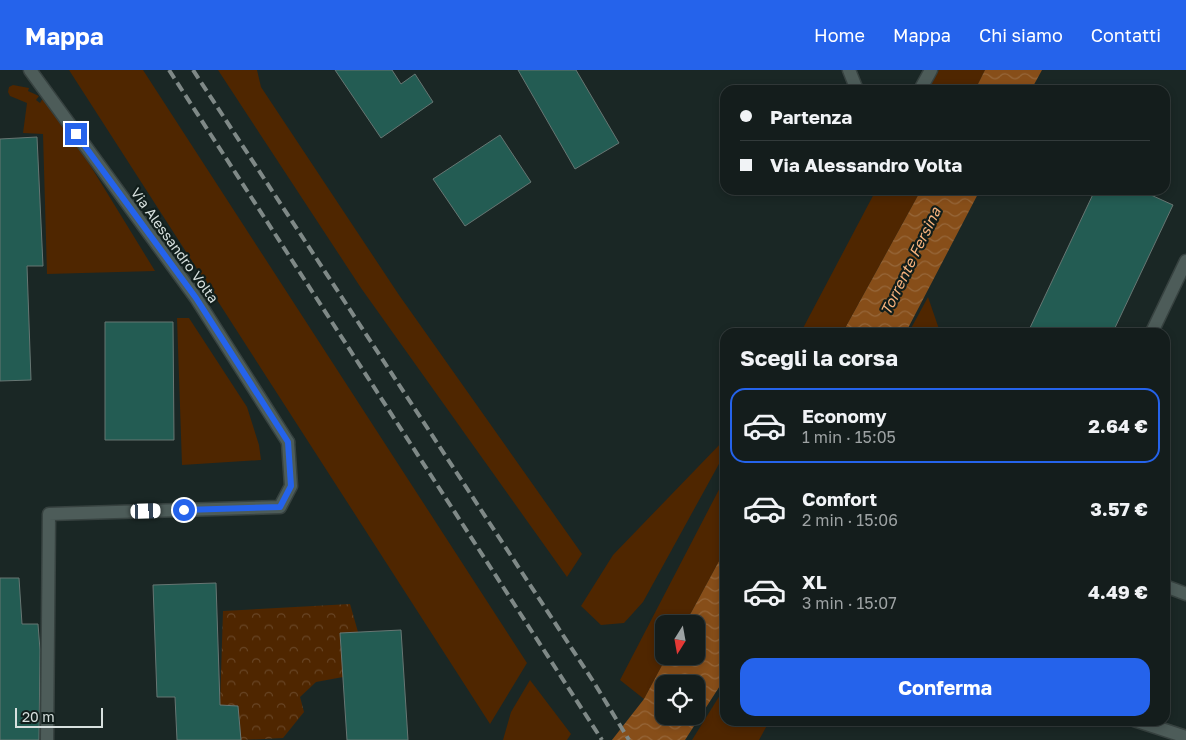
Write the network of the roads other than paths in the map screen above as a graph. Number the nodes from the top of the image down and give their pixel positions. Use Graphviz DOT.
graph roads {
  1 [pos="30,70"];
  2 [pos="849,70"];
  3 [pos="931,70"];
  4 [pos="855,85"];
  5 [pos="923,85"];
  6 [pos="1186,261"];
  7 [pos="1154,328"];
  8 [pos="1170,588"];
  9 [pos="1186,594"];
  10 [pos="1152,726"];
  11 [pos="1186,737"];
  12 [pos="47,740"];
  1 -- 12 [label="street, Via Alessandro Volta"];
  2 -- 4 [label="street"];
  3 -- 5 [label="street"];
  6 -- 7 [label="street"];
  8 -- 9 [label="street"];
  10 -- 11 [label="street"];
}
